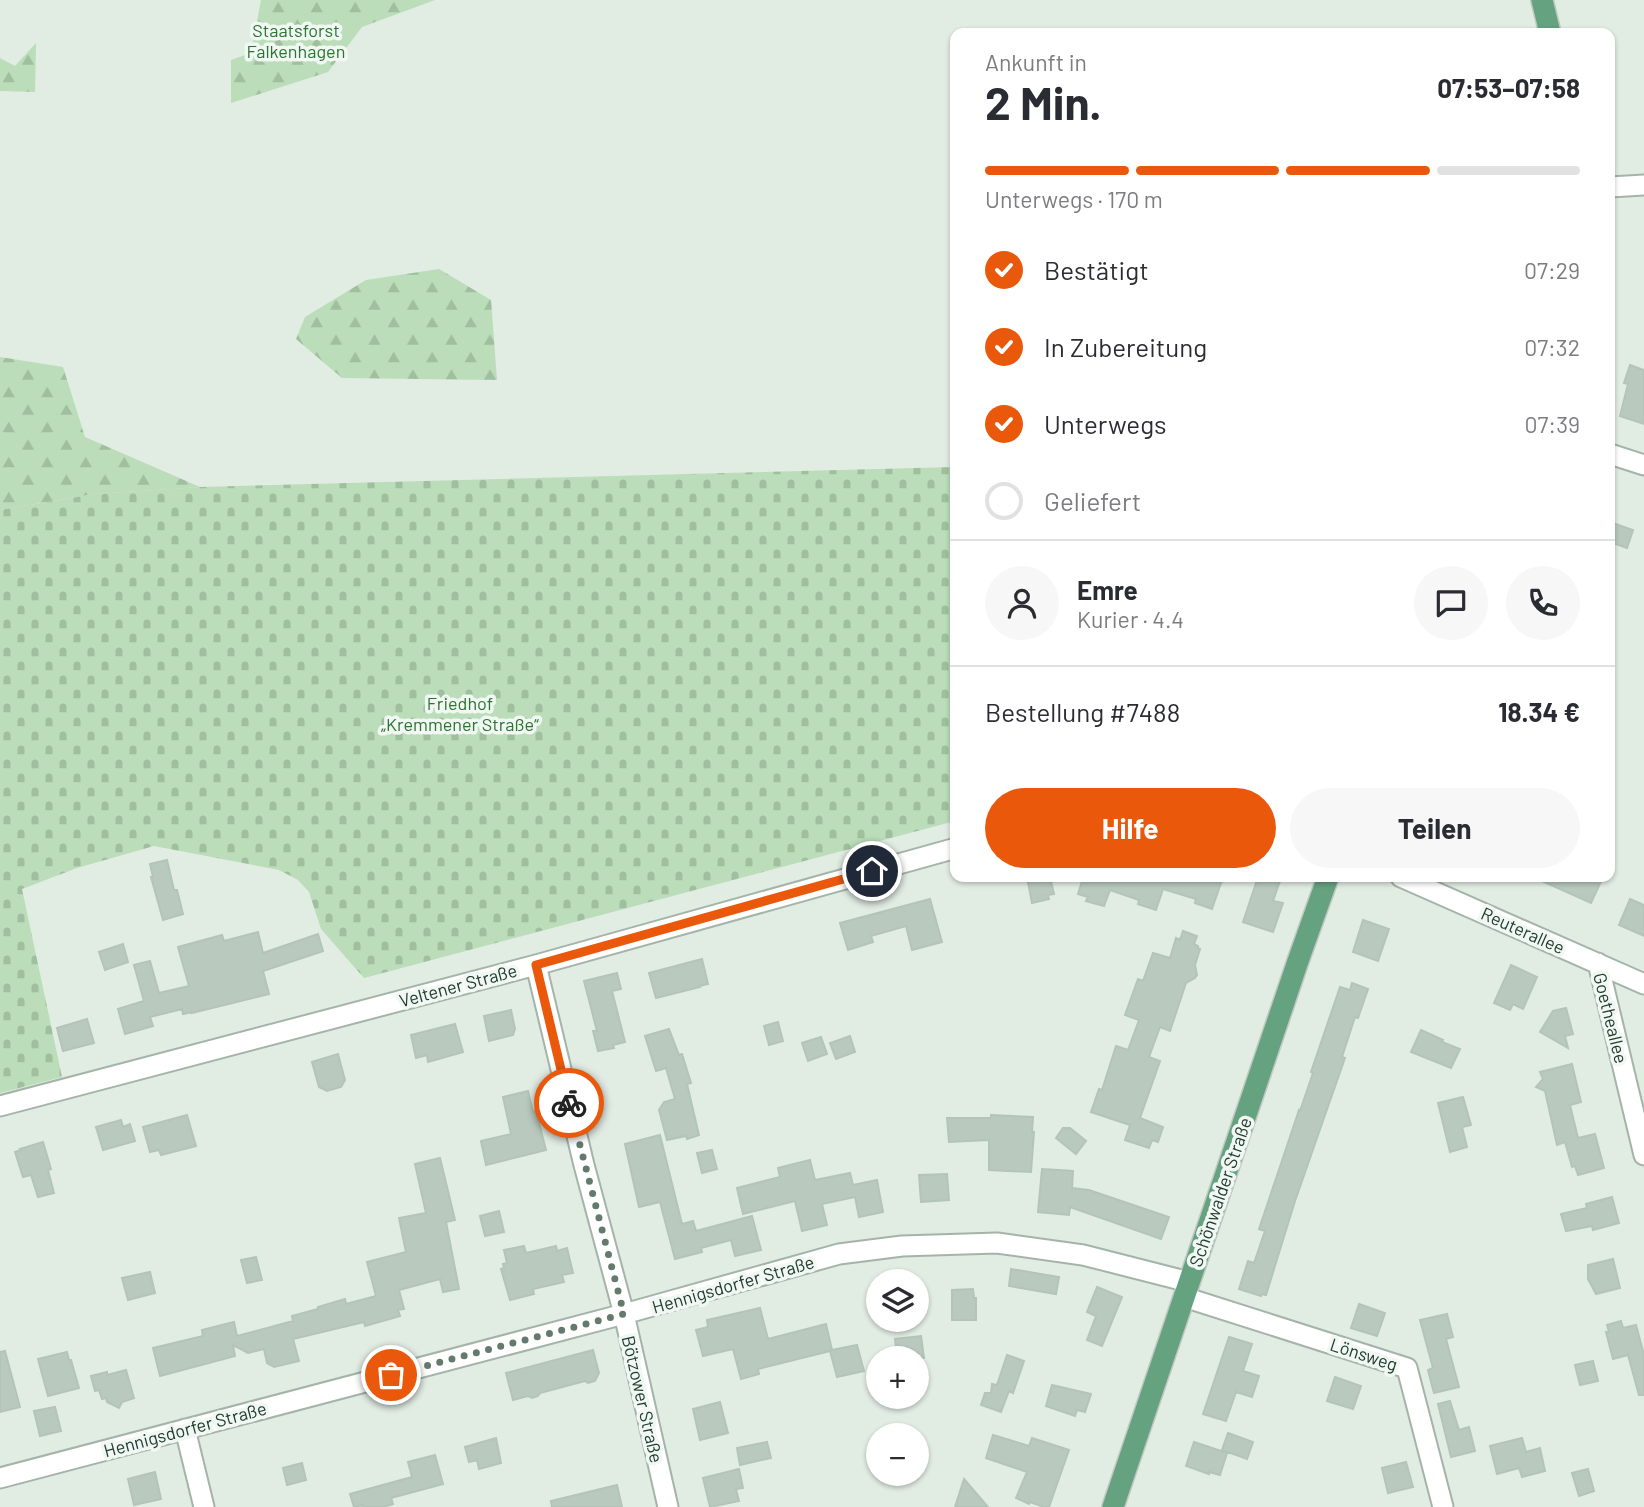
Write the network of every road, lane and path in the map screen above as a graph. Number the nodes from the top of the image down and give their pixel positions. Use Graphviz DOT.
graph roads {
  1 [pos="1644,184"];
  2 [pos="1615,187"];
  3 [pos="1615,456"];
  4 [pos="1644,465"];
  5 [pos="950,850"];
  6 [pos="1326,882"];
  7 [pos="1412,882"];
  8 [pos="1598,963"];
  9 [pos="536,965"];
  10 [pos="1644,984"];
  11 [pos="0,1106"];
  12 [pos="1644,1155"];
  13 [pos="1187,1289"];
  14 [pos="624,1314"];
  15 [pos="184,1429"];
  16 [pos="0,1478"];
  17 [pos="204,1507"];
  18 [pos="668,1507"];
  19 [pos="1113,1507"];
  20 [pos="1443,1507"];
  1 -- 2 [label="street"];
  3 -- 4 [label="street"];
  5 -- 9 [label="street, Veltener Straße"];
  6 -- 13 [label="main road, Schönwalder Straße"];
  7 -- 8 [label="street, Reuterallee"];
  8 -- 10 [label="street, Reuterallee"];
  8 -- 12 [label="street, Goetheallee"];
  9 -- 11 [label="street, Veltener Straße"];
  9 -- 14 [label="street, Bötzower Straße"];
  13 -- 14 [label="street, Hennigsdorfer Straße"];
  13 -- 19 [label="main road, Schönwalder Straße"];
  13 -- 20 [label="street, Lönsweg"];
  14 -- 15 [label="street, Hennigsdorfer Straße"];
  14 -- 18 [label="street, Bötzower Straße"];
  15 -- 16 [label="street, Hennigsdorfer Straße"];
  15 -- 17 [label="street"];
}
